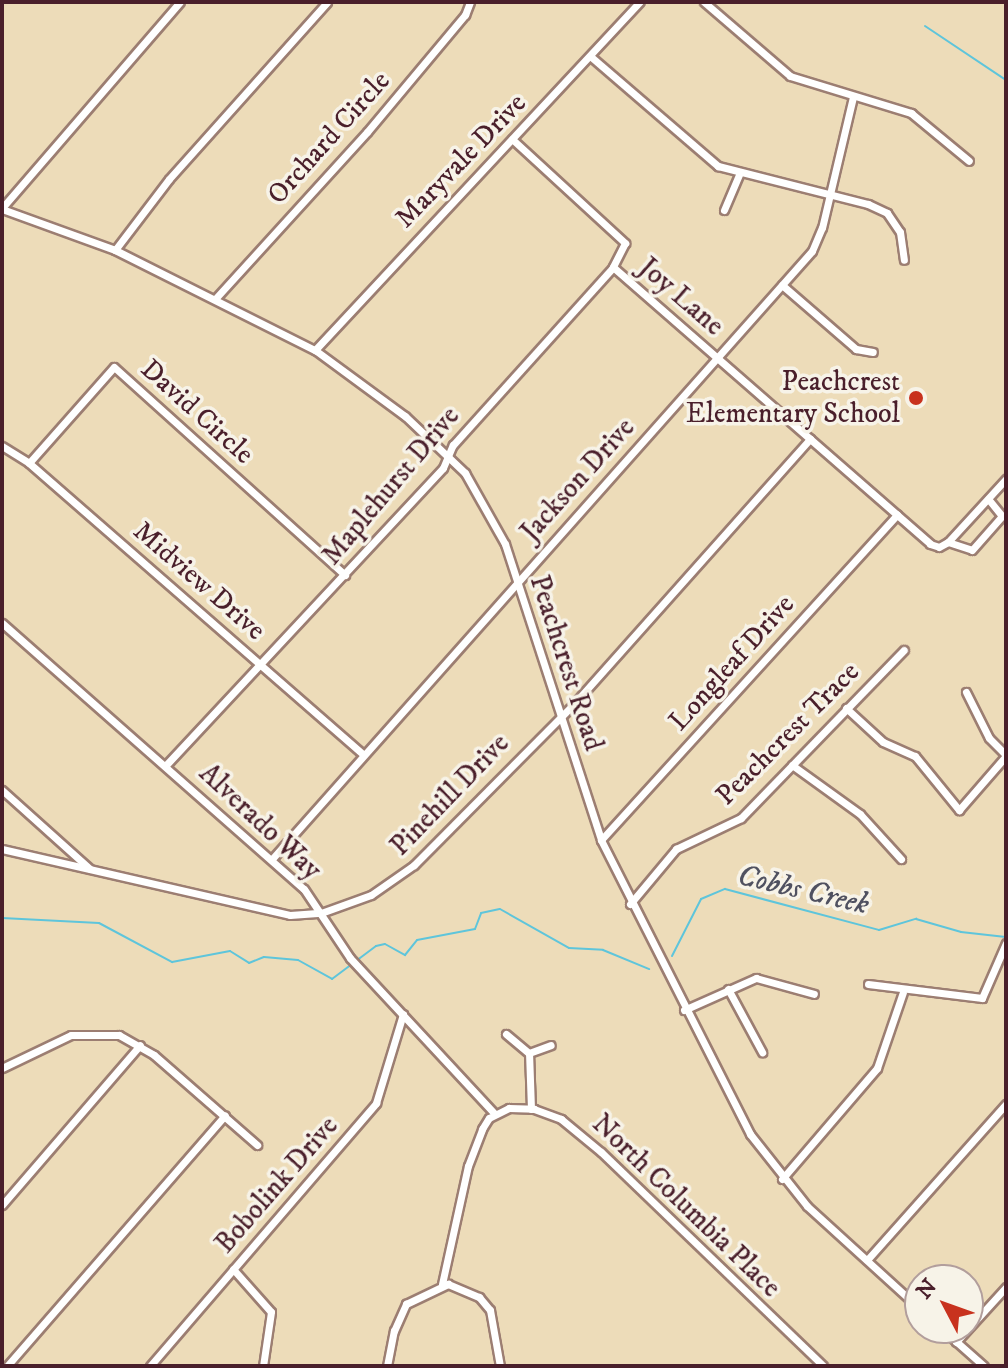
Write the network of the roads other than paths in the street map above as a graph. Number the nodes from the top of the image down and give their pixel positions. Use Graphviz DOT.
graph roads {
  1 [pos="180,2"];
  2 [pos="327,2"];
  3 [pos="470,2"];
  4 [pos="640,2"];
  5 [pos="704,2"];
  6 [pos="590,56"];
  7 [pos="853,97"];
  8 [pos="512,139"];
  9 [pos="969,161"];
  10 [pos="739,174"];
  11 [pos="830,195"];
  12 [pos="2,208"];
  13 [pos="724,210"];
  14 [pos="115,250"];
  15 [pos="904,260"];
  16 [pos="613,267"];
  17 [pos="782,285"];
  18 [pos="215,299"];
  19 [pos="315,350"];
  20 [pos="873,352"];
  21 [pos="717,357"];
  22 [pos="810,439"];
  23 [pos="2,446"];
  24 [pos="449,455"];
  25 [pos="29,463"];
  26 [pos="1006,479"];
  27 [pos="988,499"];
  28 [pos="897,515"];
  29 [pos="948,542"];
  30 [pos="345,575"];
  31 [pos="517,581"];
  32 [pos="2,623"];
  33 [pos="904,650"];
  34 [pos="262,665"];
  35 [pos="966,692"];
  36 [pos="846,708"];
  37 [pos="559,716"];
  38 [pos="363,754"];
  39 [pos="1006,756"];
  40 [pos="166,765"];
  41 [pos="792,765"];
  42 [pos="2,790"];
  43 [pos="601,840"];
  44 [pos="2,849"];
  45 [pos="272,859"];
  46 [pos="901,859"];
  47 [pos="92,870"];
  48 [pos="630,904"];
  49 [pos="321,913"];
  50 [pos="1006,943"];
  51 [pos="868,984"];
  52 [pos="728,989"];
  53 [pos="903,992"];
  54 [pos="814,994"];
  55 [pos="684,1010"];
  56 [pos="403,1014"];
  57 [pos="506,1034"];
  58 [pos="140,1045"];
  59 [pos="551,1045"];
  60 [pos="762,1052"];
  61 [pos="529,1053"];
  62 [pos="2,1068"];
  63 [pos="1006,1104"];
  64 [pos="531,1109"];
  65 [pos="495,1114"];
  66 [pos="225,1115"];
  67 [pos="257,1145"];
  68 [pos="782,1179"];
  69 [pos="2,1205"];
  70 [pos="867,1260"];
  71 [pos="233,1269"];
  72 [pos="442,1284"];
  73 [pos="1006,1287"];
  74 [pos="904,1294"];
  75 [pos="984,1311"];
  76 [pos="958,1344"];
  77 [pos="7,1366"];
  78 [pos="150,1366"];
  79 [pos="263,1366"];
  80 [pos="387,1366"];
  81 [pos="500,1366"];
  82 [pos="823,1366"];
  83 [pos="984,1366"];
  1 -- 12 [label="street"];
  2 -- 14 [label="street"];
  3 -- 18 [label="street, Orchard Circle"];
  4 -- 6 [label="street, Maryvale Drive"];
  5 -- 7 [label="street"];
  6 -- 8 [label="street, Maryvale Drive"];
  6 -- 10 [label="street"];
  7 -- 9 [label="street"];
  7 -- 11 [label="street, Jackson Drive"];
  8 -- 16 [label="street, Joy Lane"];
  8 -- 19 [label="street, Maryvale Drive"];
  10 -- 11 [label="street"];
  10 -- 13 [label="street"];
  11 -- 15 [label="street"];
  11 -- 17 [label="street, Jackson Drive"];
  12 -- 14 [label="street, Peachcrest Road"];
  14 -- 18 [label="street, Peachcrest Road"];
  16 -- 21 [label="street, Joy Lane"];
  16 -- 24 [label="street, Maplehurst Drive"];
  17 -- 20 [label="street"];
  17 -- 21 [label="street, Jackson Drive"];
  18 -- 19 [label="street, Peachcrest Road"];
  19 -- 24 [label="street, Peachcrest Road"];
  21 -- 22 [label="street, Joy Lane"];
  21 -- 31 [label="street, Jackson Drive"];
  22 -- 28 [label="street, Joy Lane"];
  22 -- 37 [label="street, Pinehill Drive"];
  23 -- 25 [label="street, Midview Drive"];
  24 -- 30 [label="street, Maplehurst Drive"];
  24 -- 31 [label="street, Peachcrest Road"];
  25 -- 30 [label="street, David Circle"];
  25 -- 34 [label="street, Midview Drive"];
  26 -- 27 [label="street"];
  27 -- 29 [label="street"];
  27 -- 29 [label="street"];
  28 -- 29 [label="street, Joy Lane"];
  28 -- 43 [label="street, Longleaf Drive"];
  30 -- 34 [label="street, Maplehurst Drive"];
  31 -- 37 [label="street, Peachcrest Road"];
  31 -- 38 [label="street, Jackson Drive"];
  32 -- 40 [label="street, Alverado Way"];
  33 -- 36 [label="street, Peachcrest Trace"];
  34 -- 38 [label="street, Midview Drive"];
  34 -- 40 [label="street, Maplehurst Drive"];
  35 -- 39 [label="street"];
  36 -- 39 [label="street"];
  36 -- 41 [label="street, Peachcrest Trace"];
  37 -- 43 [label="street, Peachcrest Road"];
  37 -- 49 [label="street, Pinehill Drive"];
  38 -- 45 [label="street, Jackson Drive"];
  40 -- 45 [label="street, Alverado Way"];
  41 -- 46 [label="street"];
  41 -- 48 [label="street, Peachcrest Trace"];
  42 -- 47 [label="street"];
  43 -- 48 [label="street, Peachcrest Road"];
  44 -- 47 [label="street, Pinehill Drive"];
  45 -- 49 [label="street, Alverado Way"];
  47 -- 49 [label="street, Pinehill Drive"];
  48 -- 55 [label="street, Peachcrest Road"];
  49 -- 56 [label="street, Alverado Way"];
  50 -- 53 [label="street"];
  51 -- 53 [label="street"];
  52 -- 54 [label="street"];
  52 -- 55 [label="street"];
  52 -- 60 [label="street"];
  53 -- 68 [label="street"];
  55 -- 68 [label="street, Peachcrest Road"];
  56 -- 65 [label="street, Alverado Way"];
  56 -- 71 [label="street, Bobolink Drive"];
  57 -- 61 [label="street"];
  58 -- 62 [label="street"];
  58 -- 66 [label="street"];
  58 -- 69 [label="street"];
  59 -- 61 [label="street"];
  61 -- 64 [label="street"];
  63 -- 70 [label="street"];
  64 -- 65 [label="street"];
  64 -- 82 [label="street, North Columbia Place"];
  65 -- 72 [label="street"];
  66 -- 67 [label="street"];
  66 -- 77 [label="street"];
  68 -- 70 [label="street, Peachcrest Road"];
  70 -- 74 [label="street, Peachcrest Road"];
  71 -- 78 [label="street, Bobolink Drive"];
  71 -- 79 [label="street"];
  72 -- 80 [label="street"];
  72 -- 81 [label="street"];
  73 -- 75 [label="street"];
  76 -- 83 [label="street"];
}
